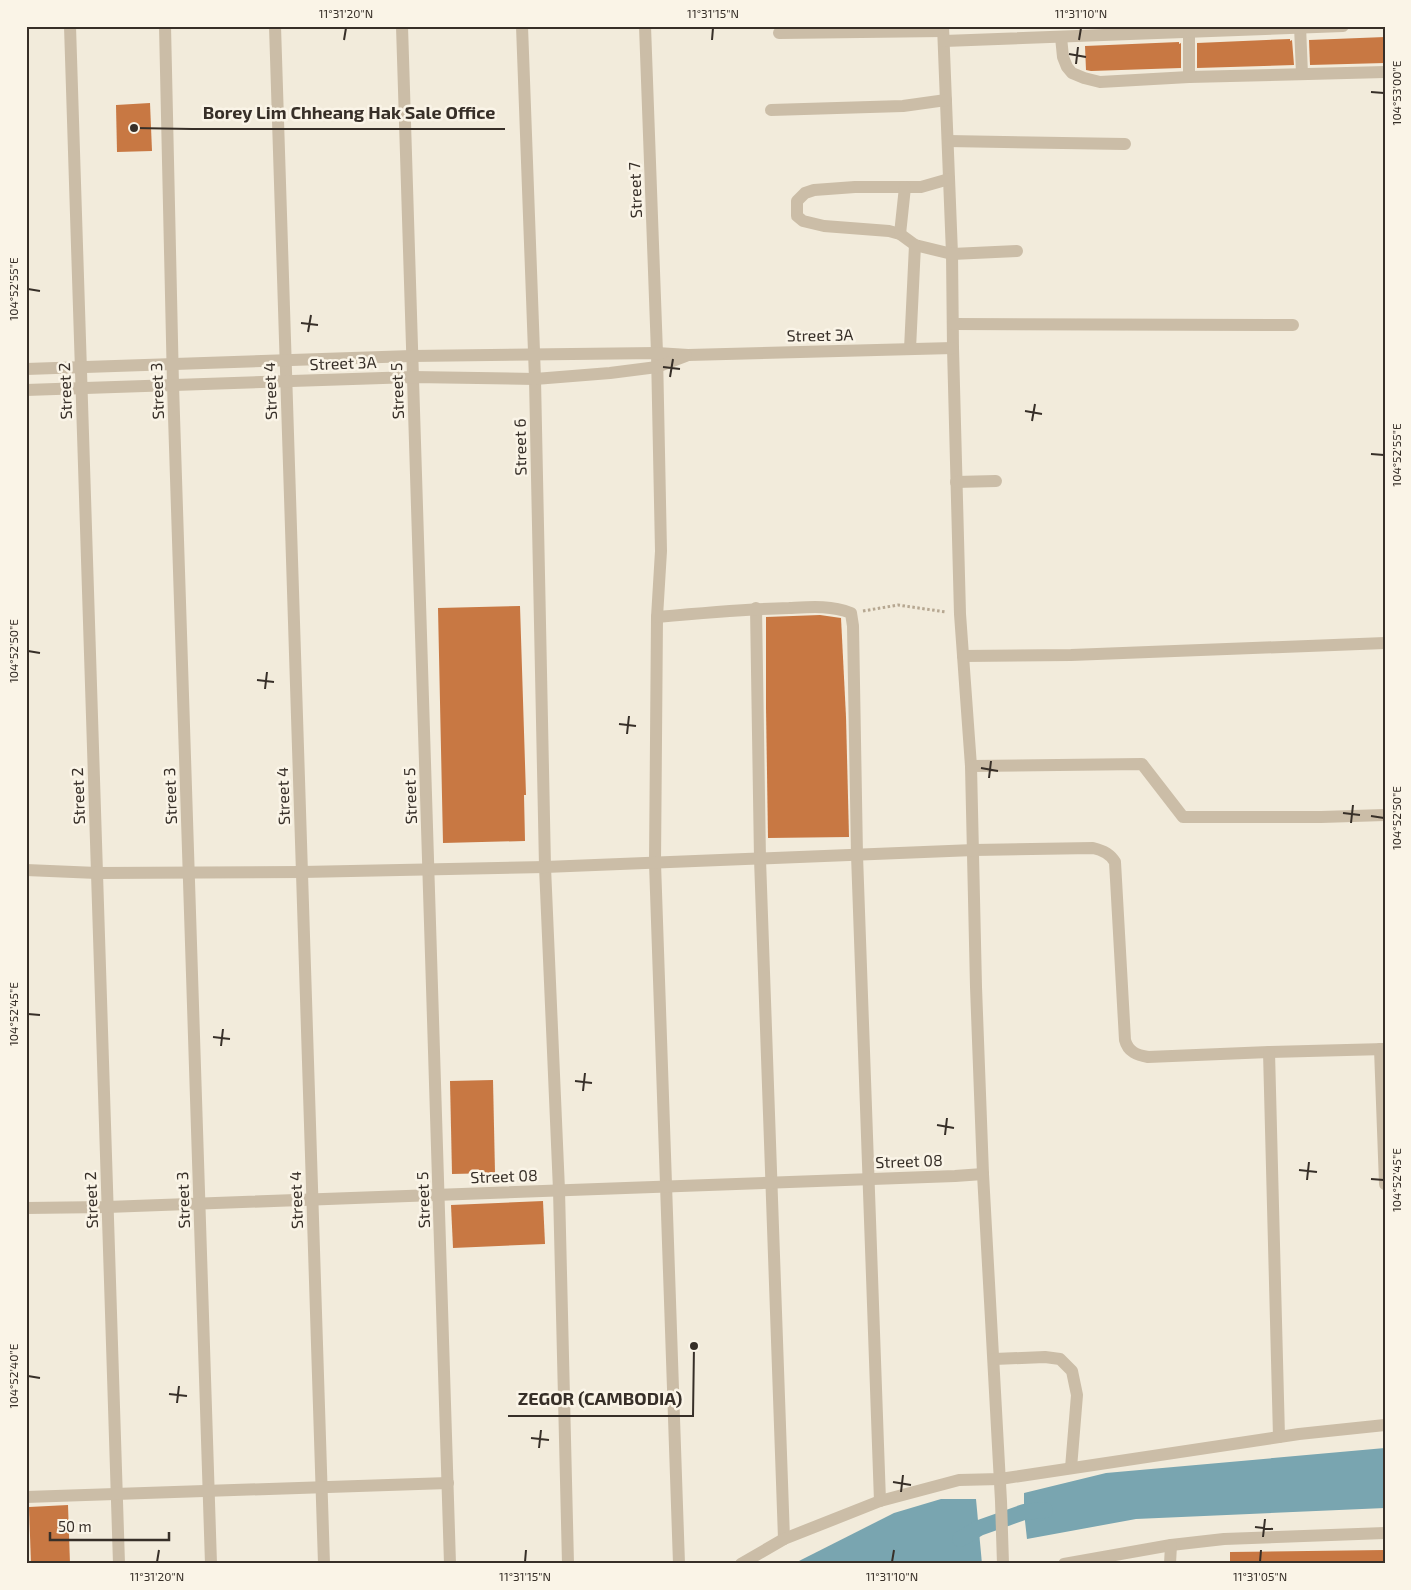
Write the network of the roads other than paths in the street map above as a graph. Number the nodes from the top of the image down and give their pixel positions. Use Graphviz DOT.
graph roads {
  1 [pos="70,26"];
  2 [pos="165,26"];
  3 [pos="275,26"];
  4 [pos="402,26"];
  5 [pos="522,26"];
  6 [pos="645,26"];
  7 [pos="1343,26"];
  8 [pos="1300,27"];
  9 [pos="1189,29"];
  10 [pos="779,33"];
  11 [pos="944,33"];
  12 [pos="1061,37"];
  13 [pos="1385,72"];
  14 [pos="1302,74"];
  15 [pos="1189,77"];
  16 [pos="946,100"];
  17 [pos="771,110"];
  18 [pos="948,141"];
  19 [pos="1125,144"];
  20 [pos="949,180"];
  21 [pos="905,187"];
  22 [pos="900,234"];
  23 [pos="915,245"];
  24 [pos="1017,251"];
  25 [pos="952,254"];
  26 [pos="953,324"];
  27 [pos="1293,325"];
  28 [pos="953,348"];
  29 [pos="910,350"];
  30 [pos="657,353"];
  31 [pos="534,355"];
  32 [pos="688,355"];
  33 [pos="412,356"];
  34 [pos="286,360"];
  35 [pos="173,364"];
  36 [pos="80,367"];
  37 [pos="657,368"];
  38 [pos="26,369"];
  39 [pos="413,377"];
  40 [pos="534,379"];
  41 [pos="286,381"];
  42 [pos="173,385"];
  43 [pos="81,388"];
  44 [pos="26,390"];
  45 [pos="996,481"];
  46 [pos="956,482"];
  47 [pos="756,608"];
  48 [pos="657,617"];
  49 [pos="1385,643"];
  50 [pos="963,656"];
  51 [pos="971,766"];
  52 [pos="1385,815"];
  53 [pos="974,850"];
  54 [pos="857,855"];
  55 [pos="760,859"];
  56 [pos="655,863"];
  57 [pos="546,867"];
  58 [pos="429,869"];
  59 [pos="26,870"];
  60 [pos="302,872"];
  61 [pos="96,873"];
  62 [pos="189,873"];
  63 [pos="1382,1049"];
  64 [pos="1270,1052"];
  65 [pos="984,1174"];
  66 [pos="869,1179"];
  67 [pos="771,1182"];
  68 [pos="1385,1184"];
  69 [pos="666,1186"];
  70 [pos="559,1190"];
  71 [pos="439,1194"];
  72 [pos="313,1199"];
  73 [pos="199,1203"];
  74 [pos="107,1207"];
  75 [pos="26,1208"];
  76 [pos="994,1359"];
  77 [pos="1385,1425"];
  78 [pos="1279,1437"];
  79 [pos="1071,1468"];
  80 [pos="1000,1479"];
  81 [pos="448,1483"];
  82 [pos="322,1488"];
  83 [pos="209,1491"];
  84 [pos="116,1494"];
  85 [pos="26,1497"];
  86 [pos="880,1501"];
  87 [pos="1385,1534"];
  88 [pos="784,1539"];
  89 [pos="1171,1545"];
  90 [pos="1003,1557"];
  91 [pos="118,1564"];
  92 [pos="211,1564"];
  93 [pos="324,1564"];
  94 [pos="450,1564"];
  95 [pos="568,1564"];
  96 [pos="679,1564"];
  97 [pos="741,1564"];
  98 [pos="1064,1564"];
  99 [pos="1170,1564"];
  1 -- 36 [label="street, Street 2"];
  2 -- 35 [label="street, Street 3"];
  3 -- 34 [label="street, Street 4"];
  4 -- 33 [label="street, Street 5"];
  5 -- 31 [label="street, Street 6"];
  6 -- 30 [label="street, Street 7"];
  7 -- 8 [label="street"];
  8 -- 9 [label="street"];
  8 -- 14 [label="street"];
  9 -- 12 [label="street"];
  9 -- 15 [label="street"];
  10 -- 11 [label="street"];
  11 -- 12 [label="street"];
  11 -- 16 [label="street"];
  12 -- 15 [label="street"];
  13 -- 14 [label="street"];
  14 -- 15 [label="street"];
  16 -- 17 [label="street"];
  16 -- 18 [label="street"];
  18 -- 19 [label="street"];
  18 -- 20 [label="street"];
  20 -- 21 [label="street"];
  20 -- 25 [label="street"];
  21 -- 22 [label="street"];
  21 -- 22 [label="street"];
  22 -- 23 [label="street"];
  23 -- 25 [label="street"];
  23 -- 29 [label="street"];
  24 -- 25 [label="street"];
  25 -- 26 [label="street"];
  26 -- 27 [label="street"];
  26 -- 28 [label="street"];
  28 -- 29 [label="street, Street 3A"];
  28 -- 46 [label="street"];
  29 -- 32 [label="street, Street 3A"];
  30 -- 31 [label="street, Street 3A"];
  30 -- 32 [label="street, Street 3A"];
  30 -- 37 [label="street, Street 7"];
  31 -- 33 [label="street, Street 3A"];
  31 -- 40 [label="street, Street 6"];
  32 -- 37 [label="street, Street 3A"];
  33 -- 34 [label="street, Street 3A"];
  33 -- 39 [label="street, Street 5"];
  34 -- 35 [label="street, Street 3A"];
  34 -- 41 [label="street, Street 4"];
  35 -- 36 [label="street, Street 3A"];
  35 -- 42 [label="street, Street 3"];
  36 -- 38 [label="street, Street 3A"];
  36 -- 43 [label="street, Street 2"];
  37 -- 40 [label="street, Street 3A"];
  37 -- 48 [label="street, Street 7"];
  39 -- 40 [label="street, Street 3A"];
  39 -- 41 [label="street, Street 3A"];
  39 -- 58 [label="street, Street 5"];
  40 -- 57 [label="street, Street 6"];
  41 -- 42 [label="street, Street 3A"];
  41 -- 60 [label="street, Street 4"];
  42 -- 43 [label="street, Street 3A"];
  42 -- 62 [label="street, Street 3"];
  43 -- 44 [label="street, Street 3A"];
  43 -- 61 [label="street, Street 2"];
  45 -- 46 [label="street"];
  46 -- 50 [label="street"];
  47 -- 48 [label="street"];
  47 -- 54 [label="street"];
  47 -- 55 [label="street"];
  48 -- 56 [label="street, Street 7"];
  49 -- 50 [label="street"];
  50 -- 51 [label="street"];
  51 -- 52 [label="street"];
  51 -- 53 [label="street"];
  53 -- 54 [label="street"];
  53 -- 64 [label="street"];
  53 -- 65 [label="street"];
  54 -- 55 [label="street"];
  54 -- 66 [label="street"];
  55 -- 56 [label="street"];
  55 -- 67 [label="street"];
  56 -- 57 [label="street"];
  56 -- 69 [label="street, Street 7"];
  57 -- 58 [label="street"];
  57 -- 70 [label="street, Street 6"];
  58 -- 60 [label="street"];
  58 -- 71 [label="street, Street 5"];
  59 -- 61 [label="street"];
  60 -- 62 [label="street"];
  60 -- 72 [label="street, Street 4"];
  61 -- 62 [label="street"];
  61 -- 74 [label="street, Street 2"];
  62 -- 73 [label="street, Street 3"];
  63 -- 64 [label="street"];
  63 -- 68 [label="street"];
  64 -- 78 [label="street"];
  65 -- 66 [label="street, Street 08"];
  65 -- 76 [label="street"];
  66 -- 67 [label="street, Street 08"];
  66 -- 86 [label="street"];
  67 -- 69 [label="street, Street 08"];
  67 -- 88 [label="street"];
  69 -- 70 [label="street, Street 08"];
  69 -- 96 [label="street, Street 7"];
  70 -- 71 [label="street, Street 08"];
  70 -- 95 [label="street, Street 6"];
  71 -- 72 [label="street, Street 08"];
  71 -- 81 [label="street, Street 5"];
  72 -- 73 [label="street, Street 08"];
  72 -- 82 [label="street, Street 4"];
  73 -- 74 [label="street, Street 08"];
  73 -- 83 [label="street, Street 3"];
  74 -- 75 [label="street, Street 08"];
  74 -- 84 [label="street, Street 2"];
  76 -- 79 [label="street"];
  76 -- 80 [label="street"];
  77 -- 78 [label="street"];
  78 -- 79 [label="street"];
  79 -- 80 [label="street"];
  80 -- 86 [label="street"];
  80 -- 90 [label="street"];
  81 -- 82 [label="street"];
  81 -- 94 [label="street, Street 5"];
  82 -- 83 [label="street"];
  82 -- 93 [label="street, Street 4"];
  83 -- 84 [label="street"];
  83 -- 92 [label="street, Street 3"];
  84 -- 85 [label="street"];
  84 -- 91 [label="street, Street 2"];
  86 -- 88 [label="street"];
  87 -- 89 [label="street"];
  88 -- 97 [label="street"];
  89 -- 98 [label="street"];
  89 -- 99 [label="street"];
}
